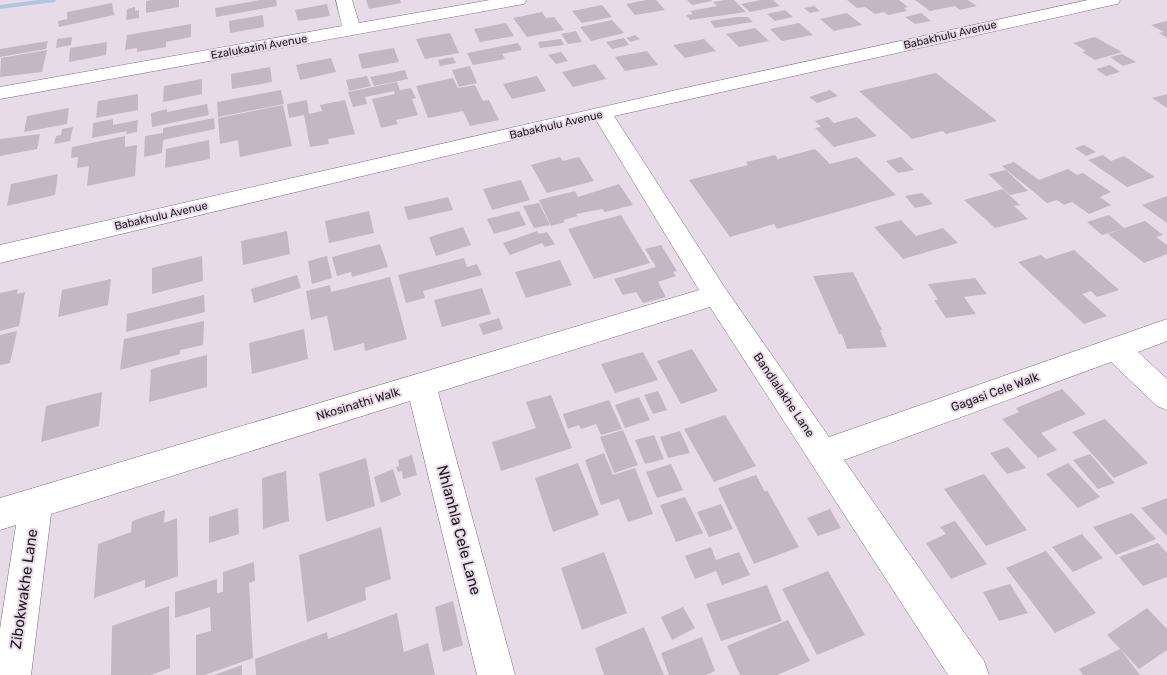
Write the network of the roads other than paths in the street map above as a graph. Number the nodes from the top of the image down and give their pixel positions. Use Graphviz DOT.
graph roads {
  1 [pos="344,0"];
  2 [pos="518,0"];
  3 [pos="1112,0"];
  4 [pos="352,30"];
  5 [pos="0,93"];
  6 [pos="602,114"];
  7 [pos="0,254"];
  8 [pos="716,295"];
  9 [pos="1167,330"];
  10 [pos="1116,349"];
  11 [pos="421,384"];
  12 [pos="1167,397"];
  13 [pos="824,453"];
  14 [pos="36,503"];
  15 [pos="0,514"];
  16 [pos="12,675"];
  17 [pos="496,675"];
  18 [pos="970,675"];
  1 -- 4 [label="street"];
  2 -- 4 [label="street, Ezalukazini Avenue"];
  3 -- 6 [label="street, Babakhulu Avenue"];
  4 -- 5 [label="street, Ezalukazini Avenue"];
  6 -- 7 [label="street, Babakhulu Avenue"];
  6 -- 8 [label="street, Bandlalakhe Lane"];
  8 -- 11 [label="street, Nkosinathi Walk"];
  8 -- 13 [label="street, Bandlalakhe Lane"];
  9 -- 10 [label="street, Gagasi Cele Walk"];
  10 -- 12 [label="street"];
  10 -- 13 [label="street, Gagasi Cele Walk"];
  11 -- 14 [label="street, Nkosinathi Walk"];
  11 -- 17 [label="street, Nhlanhla Cele Lane"];
  13 -- 18 [label="street, Bandlalakhe Lane"];
  14 -- 15 [label="street, Nkosinathi Walk"];
  14 -- 16 [label="street, Zibokwakhe Lane"];
}
